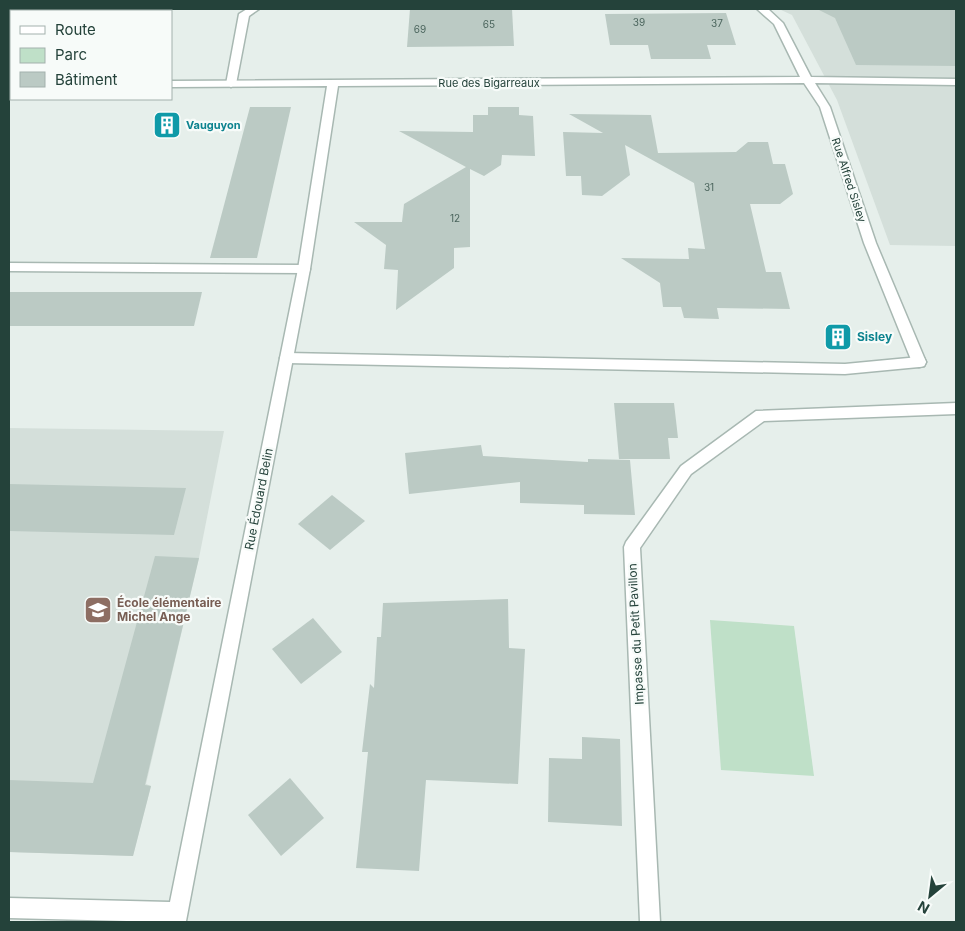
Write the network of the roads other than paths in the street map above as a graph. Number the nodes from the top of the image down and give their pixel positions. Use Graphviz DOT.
graph roads {
  1 [pos="254,9"];
  2 [pos="762,9"];
  3 [pos="807,80"];
  4 [pos="956,82"];
  5 [pos="172,84"];
  6 [pos="232,84"];
  7 [pos="333,84"];
  8 [pos="9,267"];
  9 [pos="304,269"];
  10 [pos="287,358"];
  11 [pos="956,408"];
  12 [pos="9,908"];
  13 [pos="177,917"];
  14 [pos="650,922"];
  1 -- 6 [label="street"];
  2 -- 3 [label="street, Rue Alfred Sisley"];
  3 -- 4 [label="street, Rue des Bigarreaux"];
  3 -- 7 [label="street, Rue des Bigarreaux"];
  3 -- 10 [label="street, Rue Alfred Sisley"];
  5 -- 6 [label="street, Rue des Bigarreaux"];
  6 -- 7 [label="street, Rue des Bigarreaux"];
  7 -- 9 [label="street, Rue Édouard Belin"];
  8 -- 9 [label="street"];
  9 -- 10 [label="street, Rue Édouard Belin"];
  10 -- 13 [label="street, Rue Édouard Belin"];
  11 -- 14 [label="street, Impasse du Petit Pavillon"];
  12 -- 13 [label="street"];
}
